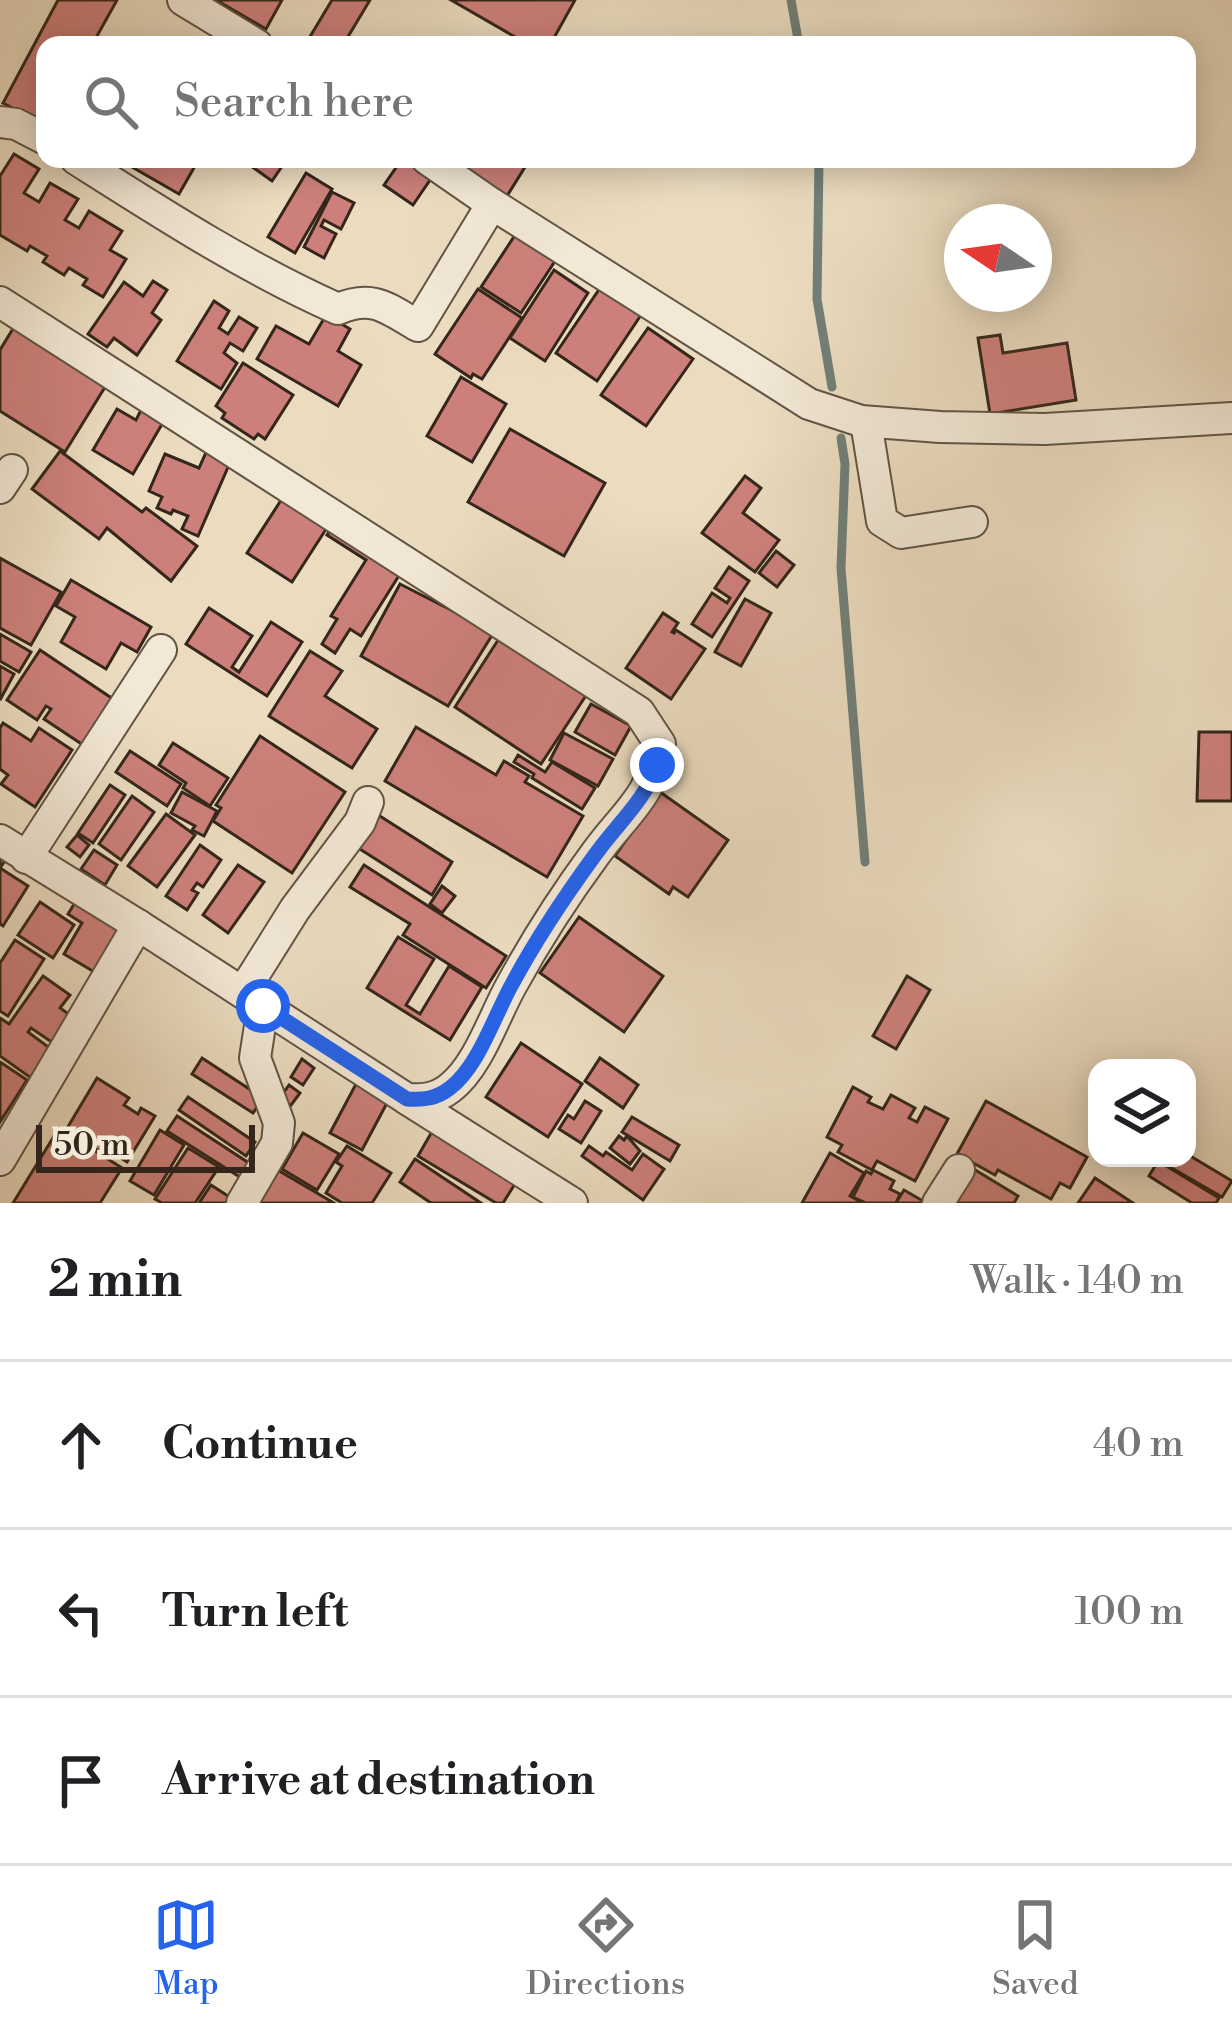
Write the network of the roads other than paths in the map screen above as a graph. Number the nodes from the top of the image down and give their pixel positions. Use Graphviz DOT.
graph roads {
  1 [pos="183,0"];
  2 [pos="242,36"];
  3 [pos="0,122"];
  4 [pos="36,134"];
  5 [pos="90,168"];
  6 [pos="440,168"];
  7 [pos="492,204"];
  8 [pos="0,302"];
  9 [pos="1232,418"];
  10 [pos="866,422"];
  11 [pos="972,522"];
  12 [pos="161,650"];
  13 [pos="368,802"];
  14 [pos="13,849"];
  15 [pos="138,925"];
  16 [pos="253,999"];
  17 [pos="407,1099"];
  18 [pos="0,1160"];
  19 [pos="959,1170"];
  20 [pos="525,1191"];
  21 [pos="242,1203"];
  22 [pos="572,1203"];
  23 [pos="938,1203"];
  1 -- 2 [label="street"];
  3 -- 4 [label="street"];
  5 -- 7 [label="street"];
  6 -- 7 [label="street"];
  7 -- 10 [label="street"];
  8 -- 17 [label="street"];
  9 -- 10 [label="street"];
  10 -- 11 [label="street"];
  12 -- 14 [label="street"];
  13 -- 16 [label="street"];
  14 -- 15 [label="street"];
  15 -- 16 [label="street"];
  15 -- 18 [label="street"];
  16 -- 17 [label="street"];
  16 -- 21 [label="street"];
  17 -- 20 [label="street"];
  19 -- 23 [label="street"];
  20 -- 22 [label="street"];
}
